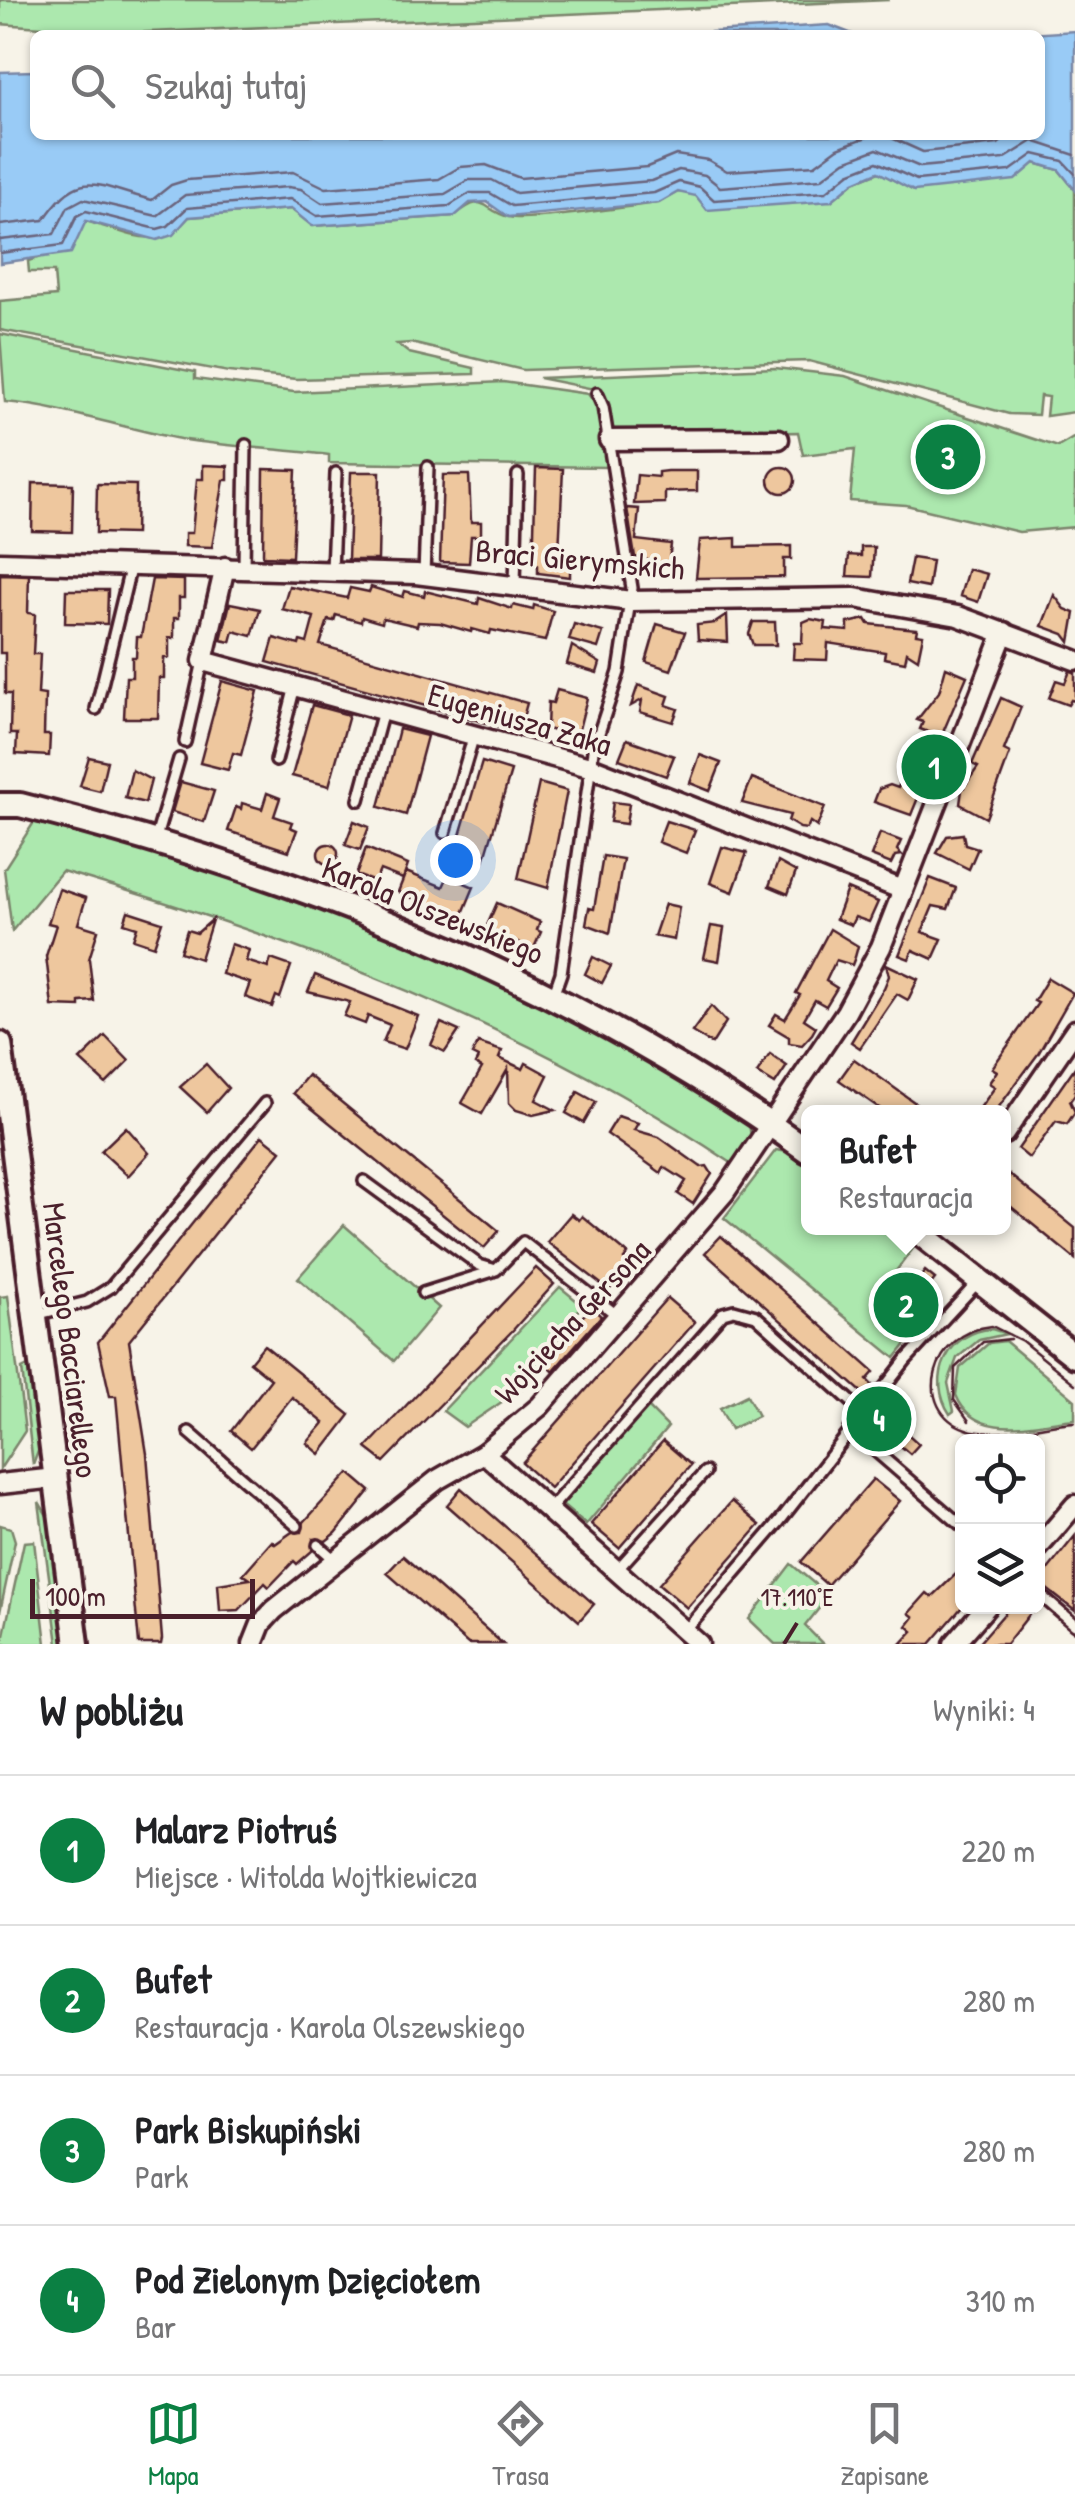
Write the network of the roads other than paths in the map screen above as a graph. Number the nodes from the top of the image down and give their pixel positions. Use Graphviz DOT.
graph roads {
  1 [pos="597,393"];
  2 [pos="780,439"];
  3 [pos="609,440"];
  4 [pos="246,445"];
  5 [pos="428,466"];
  6 [pos="336,473"];
  7 [pos="518,475"];
  8 [pos="0,562"];
  9 [pos="131,565"];
  10 [pos="234,567"];
  11 [pos="332,570"];
  12 [pos="424,575"];
  13 [pos="515,584"];
  14 [pos="630,600"];
  15 [pos="1004,632"];
  16 [pos="1075,660"];
  17 [pos="203,661"];
  18 [pos="294,686"];
  19 [pos="96,708"];
  20 [pos="383,711"];
  21 [pos="474,734"];
  22 [pos="185,742"];
  23 [pos="180,759"];
  24 [pos="276,761"];
  25 [pos="593,768"];
  26 [pos="358,800"];
  27 [pos="7,802"];
  28 [pos="445,833"];
  29 [pos="155,840"];
  30 [pos="903,890"];
  31 [pos="553,996"];
  32 [pos="1075,1030"];
  33 [pos="0,1044"];
  34 [pos="0,1054"];
  35 [pos="264,1103"];
  36 [pos="1011,1124"];
  37 [pos="772,1125"];
  38 [pos="801,1146"];
  39 [pos="364,1181"];
  40 [pos="929,1235"];
  41 [pos="496,1270"];
  42 [pos="980,1280"];
  43 [pos="423,1292"];
  44 [pos="35,1316"];
  45 [pos="620,1317"];
  46 [pos="1074,1354"];
  47 [pos="864,1412"];
  48 [pos="850,1429"];
  49 [pos="190,1432"];
  50 [pos="484,1453"];
  51 [pos="705,1472"];
  52 [pos="56,1478"];
  53 [pos="0,1484"];
  54 [pos="1075,1505"];
  55 [pos="547,1513"];
  56 [pos="960,1524"];
  57 [pos="298,1526"];
  58 [pos="1045,1540"];
  59 [pos="318,1544"];
  60 [pos="335,1560"];
  61 [pos="615,1572"];
  62 [pos="1045,1599"];
  63 [pos="979,1614"];
  64 [pos="1075,1625"];
  65 [pos="692,1638"];
  66 [pos="77,1644"];
  67 [pos="253,1644"];
  68 [pos="954,1644"];
  1 -- 3 [label="lane"];
  2 -- 3 [label="street"];
  3 -- 14 [label="lane"];
  4 -- 10 [label="lane"];
  5 -- 12 [label="lane"];
  6 -- 11 [label="lane"];
  7 -- 13 [label="lane"];
  8 -- 9 [label="street, Braci Gierymskich"];
  9 -- 10 [label="street, Braci Gierymskich"];
  9 -- 19 [label="lane"];
  10 -- 11 [label="street, Braci Gierymskich"];
  10 -- 17 [label="street"];
  11 -- 12 [label="street, Braci Gierymskich"];
  12 -- 13 [label="street, Braci Gierymskich"];
  13 -- 14 [label="street, Braci Gierymskich"];
  14 -- 15 [label="street, Braci Gierymskich"];
  14 -- 25 [label="lane"];
  15 -- 16 [label="street, Braci Gierymskich"];
  15 -- 30 [label="street, Wojciecha Gersona"];
  17 -- 18 [label="street, Eugeniusza Zaka"];
  17 -- 22 [label="lane"];
  18 -- 20 [label="street, Eugeniusza Zaka"];
  18 -- 24 [label="lane"];
  20 -- 21 [label="street, Eugeniusza Zaka"];
  20 -- 26 [label="lane"];
  21 -- 25 [label="street, Eugeniusza Zaka"];
  21 -- 28 [label="lane"];
  23 -- 29 [label="lane"];
  25 -- 30 [label="street, Eugeniusza Zaka"];
  25 -- 31 [label="lane"];
  27 -- 29 [label="street, Karola Olszewskiego"];
  29 -- 31 [label="street, Karola Olszewskiego"];
  30 -- 37 [label="street, Wojciecha Gersona"];
  31 -- 37 [label="street, Karola Olszewskiego"];
  32 -- 36 [label="street"];
  33 -- 34 [label="street, Marcelego Bacciarellego"];
  34 -- 44 [label="street, Marcelego Bacciarellego"];
  35 -- 44 [label="lane"];
  37 -- 38 [label="street, Karola Olszewskiego"];
  37 -- 45 [label="street, Wojciecha Gersona"];
  39 -- 41 [label="lane"];
  40 -- 42 [label="street"];
  41 -- 43 [label="lane"];
  41 -- 45 [label="lane"];
  42 -- 46 [label="street"];
  42 -- 47 [label="lane"];
  44 -- 52 [label="street, Marcelego Bacciarellego"];
  45 -- 50 [label="street, Wojciecha Gersona"];
  47 -- 48 [label="lane"];
  47 -- 55 [label="lane"];
  48 -- 56 [label="lane"];
  48 -- 65 [label="lane"];
  49 -- 57 [label="lane"];
  50 -- 55 [label="street"];
  50 -- 60 [label="street, Wojciecha Gersona"];
  51 -- 61 [label="lane"];
  52 -- 53 [label="street"];
  52 -- 66 [label="street, Marcelego Bacciarellego"];
  54 -- 58 [label="street"];
  55 -- 61 [label="street"];
  59 -- 60 [label="lane"];
  60 -- 67 [label="street, Wojciecha Gersona"];
  61 -- 65 [label="street"];
  62 -- 64 [label="lane"];
  63 -- 68 [label="street"];
}
